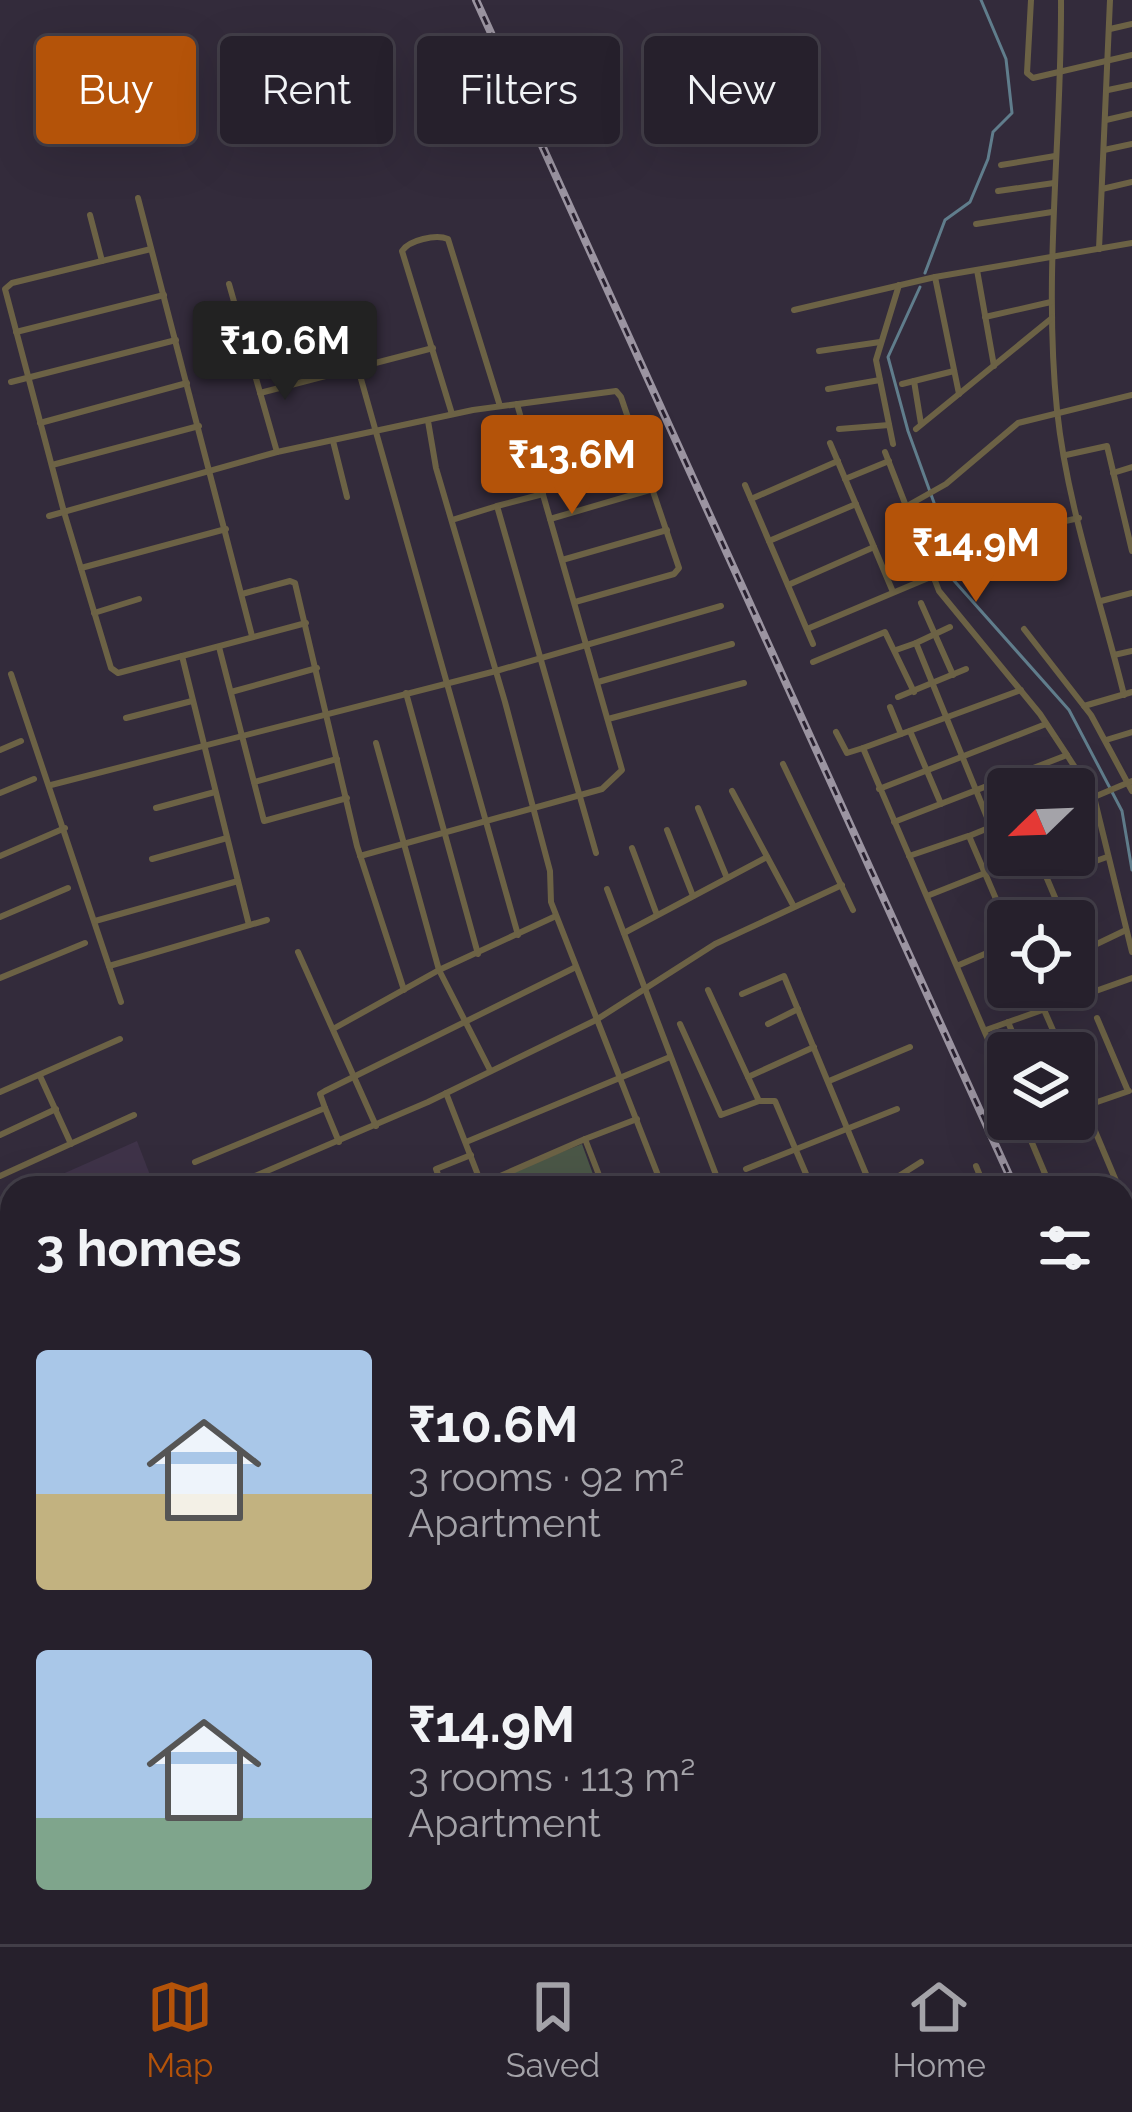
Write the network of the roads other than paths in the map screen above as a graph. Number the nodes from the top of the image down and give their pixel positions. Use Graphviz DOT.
graph roads {
  1 [pos="1031,0"];
  2 [pos="1061,0"];
  3 [pos="1111,0"];
  4 [pos="1132,24"];
  5 [pos="1110,29"];
  6 [pos="1132,55"];
  7 [pos="1109,60"];
  8 [pos="1060,70"];
  9 [pos="1132,85"];
  10 [pos="1108,90"];
  11 [pos="1132,114"];
  12 [pos="1106,120"];
  13 [pos="1132,144"];
  14 [pos="1105,150"];
  15 [pos="1055,156"];
  16 [pos="1001,165"];
  17 [pos="1054,182"];
  18 [pos="1132,182"];
  19 [pos="1102,189"];
  20 [pos="998,191"];
  21 [pos="137,198"];
  22 [pos="1052,212"];
  23 [pos="90,214"];
  24 [pos="976,224"];
  25 [pos="1131,246"];
  26 [pos="152,249"];
  27 [pos="1100,249"];
  28 [pos="1049,258"];
  29 [pos="102,261"];
  30 [pos="976,270"];
  31 [pos="935,278"];
  32 [pos="230,284"];
  33 [pos="899,285"];
  34 [pos="164,295"];
  35 [pos="1052,302"];
  36 [pos="794,310"];
  37 [pos="985,317"];
  38 [pos="1052,318"];
  39 [pos="16,332"];
  40 [pos="176,340"];
  41 [pos="350,340"];
  42 [pos="880,342"];
  43 [pos="433,348"];
  44 [pos="819,350"];
  45 [pos="994,366"];
  46 [pos="359,369"];
  47 [pos="954,371"];
  48 [pos="28,378"];
  49 [pos="880,380"];
  50 [pos="914,381"];
  51 [pos="11,382"];
  52 [pos="188,382"];
  53 [pos="902,384"];
  54 [pos="828,388"];
  55 [pos="260,393"];
  56 [pos="959,394"];
  57 [pos="1132,395"];
  58 [pos="517,404"];
  59 [pos="500,406"];
  60 [pos="1057,413"];
  61 [pos="453,415"];
  62 [pos="428,421"];
  63 [pos="40,423"];
  64 [pos="889,425"];
  65 [pos="199,426"];
  66 [pos="839,429"];
  67 [pos="377,432"];
  68 [pos="332,441"];
  69 [pos="830,443"];
  70 [pos="637,444"];
  71 [pos="893,444"];
  72 [pos="277,452"];
  73 [pos="1066,455"];
  74 [pos="838,461"];
  75 [pos="52,465"];
  76 [pos="1132,467"];
  77 [pos="212,471"];
  78 [pos="1113,473"];
  79 [pos="538,475"];
  80 [pos="845,479"];
  81 [pos="745,485"];
  82 [pos="653,489"];
  83 [pos="543,494"];
  84 [pos="347,497"];
  85 [pos="751,499"];
  86 [pos="856,504"];
  87 [pos="497,506"];
  88 [pos="907,506"];
  89 [pos="64,512"];
  90 [pos="49,516"];
  91 [pos="1078,518"];
  92 [pos="550,519"];
  93 [pos="452,520"];
  94 [pos="226,529"];
  95 [pos="667,530"];
  96 [pos="769,541"];
  97 [pos="874,548"];
  98 [pos="1132,551"];
  99 [pos="924,552"];
  100 [pos="562,560"];
  101 [pos="81,568"];
  102 [pos="933,576"];
  103 [pos="788,585"];
  104 [pos="893,592"];
  105 [pos="1132,592"];
  106 [pos="242,594"];
  107 [pos="139,599"];
  108 [pos="574,602"];
  109 [pos="1101,602"];
  110 [pos="921,603"];
  111 [pos="721,606"];
  112 [pos="94,613"];
  113 [pos="306,623"];
  114 [pos="950,626"];
  115 [pos="807,629"];
  116 [pos="1024,629"];
  117 [pos="936,634"];
  118 [pos="252,638"];
  119 [pos="586,642"];
  120 [pos="916,643"];
  121 [pos="732,644"];
  122 [pos="813,644"];
  123 [pos="219,646"];
  124 [pos="896,650"];
  125 [pos="1132,651"];
  126 [pos="1114,655"];
  127 [pos="182,656"];
  128 [pos="542,657"];
  129 [pos="813,662"];
  130 [pos="317,668"];
  131 [pos="966,669"];
  132 [pos="496,670"];
  133 [pos="11,674"];
  134 [pos="953,675"];
  135 [pos="598,682"];
  136 [pos="447,683"];
  137 [pos="744,683"];
  138 [pos="935,684"];
  139 [pos="1021,690"];
  140 [pos="231,692"];
  141 [pos="914,692"];
  142 [pos="406,693"];
  143 [pos="1128,694"];
  144 [pos="898,698"];
  145 [pos="193,700"];
  146 [pos="1084,706"];
  147 [pos="890,707"];
  148 [pos="328,712"];
  149 [pos="126,718"];
  150 [pos="608,719"];
  151 [pos="950,719"];
  152 [pos="1046,724"];
  153 [pos="836,732"];
  154 [pos="1132,732"];
  155 [pos="905,733"];
  156 [pos="242,735"];
  157 [pos="1106,740"];
  158 [pos="21,741"];
  159 [pos="376,742"];
  160 [pos="204,745"];
  161 [pos="863,748"];
  162 [pos="0,750"];
  163 [pos="1066,755"];
  164 [pos="962,756"];
  165 [pos="338,759"];
  166 [pos="783,764"];
  167 [pos="1074,768"];
  168 [pos="927,770"];
  169 [pos="34,779"];
  170 [pos="254,782"];
  171 [pos="51,785"];
  172 [pos="1130,785"];
  173 [pos="879,789"];
  174 [pos="976,790"];
  175 [pos="732,791"];
  176 [pos="215,792"];
  177 [pos="1095,793"];
  178 [pos="0,794"];
  179 [pos="580,795"];
  180 [pos="347,798"];
  181 [pos="941,804"];
  182 [pos="156,808"];
  183 [pos="533,808"];
  184 [pos="698,808"];
  185 [pos="1095,810"];
  186 [pos="987,817"];
  187 [pos="485,821"];
  188 [pos="894,822"];
  189 [pos="65,828"];
  190 [pos="987,829"];
  191 [pos="667,830"];
  192 [pos="443,832"];
  193 [pos="969,836"];
  194 [pos="227,838"];
  195 [pos="404,844"];
  196 [pos="632,848"];
  197 [pos="596,853"];
  198 [pos="0,856"];
  199 [pos="360,856"];
  200 [pos="767,856"];
  201 [pos="909,856"];
  202 [pos="1107,857"];
  203 [pos="152,860"];
  204 [pos="1095,861"];
  205 [pos="985,873"];
  206 [pos="727,878"];
  207 [pos="238,881"];
  208 [pos="842,885"];
  209 [pos="68,888"];
  210 [pos="607,889"];
  211 [pos="693,896"];
  212 [pos="927,896"];
  213 [pos="996,900"];
  214 [pos="794,905"];
  215 [pos="853,910"];
  216 [pos="658,915"];
  217 [pos="556,916"];
  218 [pos="0,917"];
  219 [pos="267,920"];
  220 [pos="95,921"];
  221 [pos="249,926"];
  222 [pos="1126,930"];
  223 [pos="624,933"];
  224 [pos="518,934"];
  225 [pos="85,943"];
  226 [pos="1095,944"];
  227 [pos="298,952"];
  228 [pos="1132,952"];
  229 [pos="987,953"];
  230 [pos="478,954"];
  231 [pos="959,965"];
  232 [pos="109,966"];
  233 [pos="576,967"];
  234 [pos="439,970"];
  235 [pos="0,978"];
  236 [pos="1132,978"];
  237 [pos="645,986"];
  238 [pos="404,990"];
  239 [pos="708,990"];
  240 [pos="1095,992"];
  241 [pos="742,994"];
  242 [pos="121,1003"];
  243 [pos="1047,1008"];
  244 [pos="798,1009"];
  245 [pos="1044,1009"];
  246 [pos="1097,1018"];
  247 [pos="596,1020"];
  248 [pos="465,1022"];
  249 [pos="1008,1022"];
  250 [pos="680,1024"];
  251 [pos="768,1024"];
  252 [pos="333,1029"];
  253 [pos="986,1030"];
  254 [pos="1013,1032"];
  255 [pos="1054,1032"];
  256 [pos="120,1039"];
  257 [pos="814,1047"];
  258 [pos="910,1048"];
  259 [pos="670,1057"];
  260 [pos="490,1070"];
  261 [pos="40,1075"];
  262 [pos="355,1076"];
  263 [pos="620,1077"];
  264 [pos="748,1077"];
  265 [pos="829,1081"];
  266 [pos="1130,1090"];
  267 [pos="0,1092"];
  268 [pos="446,1093"];
  269 [pos="759,1101"];
  270 [pos="1095,1103"];
  271 [pos="325,1108"];
  272 [pos="56,1109"];
  273 [pos="897,1109"];
  274 [pos="134,1115"];
  275 [pos="637,1119"];
  276 [pos="376,1126"];
  277 [pos="848,1128"];
  278 [pos="1095,1132"];
  279 [pos="0,1135"];
  280 [pos="585,1139"];
  281 [pos="1031,1140"];
  282 [pos="339,1142"];
  283 [pos="466,1142"];
  284 [pos="71,1144"];
  285 [pos="797,1148"];
  286 [pos="471,1155"];
  287 [pos="195,1162"];
  288 [pos="921,1162"];
  289 [pos="976,1166"];
  290 [pos="746,1169"];
  291 [pos="0,1176"];
  292 [pos="256,1176"];
  293 [pos="439,1176"];
  294 [pos="479,1176"];
  295 [pos="505,1176"];
  296 [pos="599,1176"];
  297 [pos="659,1176"];
  298 [pos="716,1176"];
  299 [pos="808,1176"];
  300 [pos="868,1176"];
  301 [pos="899,1176"];
  302 [pos="980,1176"];
  303 [pos="1047,1176"];
  304 [pos="1113,1176"];
  1 -- 8 [label="street"];
  2 -- 8 [label="street"];
  3 -- 5 [label="street"];
  4 -- 5 [label="street"];
  5 -- 7 [label="street"];
  6 -- 7 [label="street"];
  7 -- 8 [label="street"];
  7 -- 10 [label="street"];
  8 -- 15 [label="street"];
  9 -- 10 [label="street"];
  10 -- 12 [label="street"];
  11 -- 12 [label="street"];
  12 -- 14 [label="street"];
  13 -- 14 [label="street"];
  14 -- 19 [label="street"];
  15 -- 16 [label="street"];
  15 -- 17 [label="street"];
  17 -- 20 [label="street"];
  17 -- 22 [label="street"];
  18 -- 19 [label="street"];
  19 -- 27 [label="street"];
  21 -- 26 [label="street"];
  22 -- 24 [label="street"];
  22 -- 28 [label="street"];
  23 -- 29 [label="street"];
  25 -- 27 [label="street"];
  26 -- 29 [label="street"];
  26 -- 34 [label="street"];
  27 -- 28 [label="street"];
  28 -- 30 [label="street"];
  28 -- 35 [label="street"];
  29 -- 39 [label="street"];
  30 -- 31 [label="street"];
  30 -- 37 [label="street"];
  31 -- 33 [label="street"];
  31 -- 47 [label="street"];
  32 -- 55 [label="street"];
  33 -- 36 [label="street"];
  33 -- 42 [label="street"];
  34 -- 39 [label="street"];
  34 -- 40 [label="street"];
  35 -- 37 [label="street"];
  35 -- 38 [label="street"];
  37 -- 45 [label="street"];
  38 -- 45 [label="street"];
  38 -- 60 [label="street"];
  39 -- 48 [label="street"];
  40 -- 48 [label="street"];
  40 -- 52 [label="street"];
  41 -- 46 [label="street"];
  42 -- 44 [label="street"];
  42 -- 49 [label="street"];
  43 -- 46 [label="street"];
  43 -- 59 [label="street"];
  43 -- 61 [label="street"];
  45 -- 56 [label="street"];
  46 -- 55 [label="street"];
  46 -- 67 [label="street"];
  47 -- 50 [label="street"];
  47 -- 56 [label="street"];
  48 -- 51 [label="street"];
  48 -- 63 [label="street"];
  49 -- 54 [label="street"];
  49 -- 64 [label="street"];
  50 -- 53 [label="street"];
  50 -- 56 [label="street"];
  52 -- 63 [label="street"];
  52 -- 65 [label="street"];
  55 -- 72 [label="street"];
  57 -- 60 [label="street"];
  58 -- 59 [label="street"];
  58 -- 70 [label="street"];
  58 -- 79 [label="street"];
  59 -- 61 [label="street"];
  60 -- 73 [label="street"];
  60 -- 88 [label="street"];
  61 -- 62 [label="street"];
  62 -- 67 [label="street"];
  62 -- 93 [label="street"];
  63 -- 75 [label="street"];
  64 -- 66 [label="street"];
  64 -- 71 [label="street"];
  65 -- 75 [label="street"];
  65 -- 77 [label="street"];
  67 -- 68 [label="street"];
  67 -- 136 [label="street"];
  68 -- 72 [label="street"];
  68 -- 84 [label="street"];
  69 -- 74 [label="street"];
  70 -- 79 [label="street"];
  70 -- 82 [label="street"];
  72 -- 77 [label="street"];
  73 -- 78 [label="street"];
  73 -- 91 [label="street"];
  74 -- 80 [label="street"];
  74 -- 85 [label="street"];
  75 -- 89 [label="street"];
  76 -- 78 [label="street"];
  77 -- 89 [label="street"];
  77 -- 94 [label="street"];
  78 -- 98 [label="street"];
  79 -- 83 [label="street"];
  80 -- 86 [label="street"];
  80 -- 88 [label="street"];
  81 -- 85 [label="street"];
  82 -- 92 [label="street"];
  82 -- 95 [label="street"];
  83 -- 87 [label="street"];
  83 -- 92 [label="street"];
  85 -- 96 [label="street"];
  86 -- 96 [label="street"];
  86 -- 97 [label="street"];
  87 -- 93 [label="street"];
  87 -- 128 [label="street"];
  88 -- 99 [label="street"];
  89 -- 90 [label="street"];
  89 -- 101 [label="street"];
  91 -- 99 [label="street"];
  91 -- 109 [label="street"];
  92 -- 100 [label="street"];
  93 -- 132 [label="street"];
  94 -- 101 [label="street"];
  94 -- 106 [label="street"];
  95 -- 100 [label="street"];
  95 -- 108 [label="street"];
  96 -- 103 [label="street"];
  97 -- 103 [label="street"];
  97 -- 104 [label="street"];
  99 -- 102 [label="street"];
  100 -- 108 [label="street"];
  101 -- 112 [label="street"];
  102 -- 104 [label="street"];
  102 -- 139 [label="street"];
  103 -- 115 [label="street"];
  104 -- 115 [label="street"];
  105 -- 109 [label="street"];
  106 -- 113 [label="street"];
  106 -- 118 [label="street"];
  107 -- 112 [label="street"];
  108 -- 119 [label="street"];
  109 -- 126 [label="street"];
  110 -- 117 [label="street"];
  111 -- 119 [label="street"];
  112 -- 127 [label="street"];
  113 -- 118 [label="street"];
  113 -- 130 [label="street"];
  114 -- 117 [label="street"];
  115 -- 122 [label="street"];
  116 -- 146 [label="street"];
  117 -- 120 [label="street"];
  117 -- 134 [label="street"];
  118 -- 123 [label="street"];
  119 -- 128 [label="street"];
  119 -- 135 [label="street"];
  120 -- 124 [label="street"];
  120 -- 138 [label="street"];
  121 -- 135 [label="street"];
  123 -- 127 [label="street"];
  123 -- 140 [label="street"];
  124 -- 129 [label="street"];
  124 -- 141 [label="street"];
  125 -- 126 [label="street"];
  126 -- 143 [label="street"];
  127 -- 145 [label="street"];
  128 -- 132 [label="street"];
  128 -- 179 [label="street"];
  130 -- 140 [label="street"];
  130 -- 148 [label="street"];
  131 -- 134 [label="street"];
  132 -- 136 [label="street"];
  132 -- 183 [label="street"];
  133 -- 171 [label="street"];
  134 -- 138 [label="street"];
  135 -- 150 [label="street"];
  136 -- 142 [label="street"];
  136 -- 187 [label="street"];
  137 -- 150 [label="street"];
  138 -- 141 [label="street"];
  138 -- 151 [label="street"];
  139 -- 151 [label="street"];
  139 -- 152 [label="street"];
  140 -- 156 [label="street"];
  141 -- 144 [label="street"];
  142 -- 148 [label="street"];
  142 -- 192 [label="street"];
  143 -- 146 [label="street"];
  145 -- 149 [label="street"];
  145 -- 160 [label="street"];
  146 -- 157 [label="street"];
  147 -- 155 [label="street"];
  148 -- 156 [label="street"];
  148 -- 165 [label="street"];
  150 -- 179 [label="street"];
  151 -- 155 [label="street"];
  151 -- 164 [label="street"];
  152 -- 163 [label="street"];
  152 -- 164 [label="street"];
  153 -- 161 [label="street"];
  154 -- 157 [label="street"];
  155 -- 161 [label="street"];
  155 -- 168 [label="street"];
  156 -- 160 [label="street"];
  156 -- 170 [label="street"];
  157 -- 172 [label="street"];
  158 -- 162 [label="street"];
  159 -- 195 [label="street"];
  160 -- 171 [label="street"];
  160 -- 176 [label="street"];
  161 -- 173 [label="street"];
  163 -- 167 [label="street"];
  163 -- 174 [label="street"];
  164 -- 168 [label="street"];
  164 -- 174 [label="street"];
  165 -- 170 [label="street"];
  165 -- 180 [label="street"];
  166 -- 208 [label="street"];
  168 -- 173 [label="street"];
  168 -- 181 [label="street"];
  169 -- 178 [label="street"];
  170 -- 180 [label="street"];
  171 -- 189 [label="street"];
  172 -- 177 [label="street"];
  173 -- 188 [label="street"];
  174 -- 181 [label="street"];
  174 -- 186 [label="street"];
  175 -- 200 [label="street"];
  176 -- 182 [label="street"];
  176 -- 194 [label="street"];
  179 -- 183 [label="street"];
  179 -- 197 [label="street"];
  180 -- 199 [label="street"];
  181 -- 188 [label="street"];
  183 -- 187 [label="street"];
  183 -- 217 [label="street"];
  184 -- 206 [label="street"];
  185 -- 202 [label="street"];
  187 -- 192 [label="street"];
  187 -- 224 [label="street"];
  188 -- 201 [label="street"];
  189 -- 198 [label="street"];
  189 -- 220 [label="street"];
  190 -- 193 [label="street"];
  191 -- 211 [label="street"];
  192 -- 195 [label="street"];
  192 -- 230 [label="street"];
  193 -- 201 [label="street"];
  193 -- 205 [label="street"];
  194 -- 203 [label="street"];
  194 -- 207 [label="street"];
  195 -- 199 [label="street"];
  195 -- 234 [label="street"];
  196 -- 216 [label="street"];
  199 -- 238 [label="street"];
  200 -- 206 [label="street"];
  200 -- 214 [label="street"];
  201 -- 212 [label="street"];
  202 -- 204 [label="street"];
  202 -- 222 [label="street"];
  205 -- 212 [label="street"];
  205 -- 213 [label="street"];
  206 -- 211 [label="street"];
  207 -- 220 [label="street"];
  207 -- 221 [label="street"];
  208 -- 214 [label="street"];
  208 -- 215 [label="street"];
  209 -- 218 [label="street"];
  210 -- 223 [label="street"];
  211 -- 216 [label="street"];
  212 -- 231 [label="street"];
  214 -- 237 [label="street"];
  216 -- 223 [label="street"];
  217 -- 224 [label="street"];
  217 -- 233 [label="street"];
  219 -- 221 [label="street"];
  220 -- 232 [label="street"];
  221 -- 232 [label="street"];
  222 -- 226 [label="street"];
  222 -- 228 [label="street"];
  223 -- 237 [label="street"];
  224 -- 230 [label="street"];
  225 -- 235 [label="street"];
  227 -- 252 [label="street"];
  229 -- 231 [label="street"];
  230 -- 234 [label="street"];
  231 -- 253 [label="street"];
  232 -- 242 [label="street"];
  233 -- 247 [label="street"];
  233 -- 248 [label="street"];
  234 -- 238 [label="street"];
  234 -- 248 [label="street"];
  236 -- 240 [label="street"];
  237 -- 247 [label="street"];
  237 -- 259 [label="street"];
  238 -- 252 [label="street"];
  239 -- 264 [label="street"];
  241 -- 244 [label="street"];
  243 -- 245 [label="street"];
  244 -- 251 [label="street"];
  244 -- 257 [label="street"];
  245 -- 249 [label="street"];
  245 -- 255 [label="street"];
  246 -- 266 [label="street"];
  247 -- 260 [label="street"];
  247 -- 263 [label="street"];
  248 -- 260 [label="street"];
  248 -- 262 [label="street"];
  249 -- 253 [label="street"];
  249 -- 254 [label="street"];
  250 -- 269 [label="street"];
  252 -- 262 [label="street"];
  256 -- 261 [label="street"];
  257 -- 264 [label="street"];
  257 -- 265 [label="street"];
  258 -- 265 [label="street"];
  259 -- 263 [label="street"];
  259 -- 298 [label="street"];
  260 -- 268 [label="street"];
  261 -- 267 [label="street"];
  261 -- 272 [label="street"];
  262 -- 271 [label="street"];
  262 -- 276 [label="street"];
  263 -- 275 [label="street"];
  263 -- 283 [label="street"];
  264 -- 269 [label="street"];
  265 -- 277 [label="street"];
  266 -- 270 [label="street"];
  268 -- 276 [label="street"];
  268 -- 283 [label="street"];
  269 -- 285 [label="street"];
  271 -- 282 [label="street"];
  271 -- 287 [label="street"];
  272 -- 279 [label="street"];
  272 -- 284 [label="street"];
  273 -- 277 [label="street"];
  274 -- 284 [label="street"];
  275 -- 280 [label="street"];
  275 -- 297 [label="street"];
  276 -- 282 [label="street"];
  277 -- 285 [label="street"];
  277 -- 300 [label="street"];
  278 -- 304 [label="street"];
  280 -- 295 [label="street"];
  280 -- 296 [label="street"];
  281 -- 303 [label="street"];
  282 -- 292 [label="street"];
  283 -- 286 [label="street"];
  284 -- 291 [label="street"];
  285 -- 290 [label="street"];
  285 -- 299 [label="street"];
  286 -- 293 [label="street"];
  286 -- 294 [label="street"];
  288 -- 301 [label="street"];
  289 -- 302 [label="street"];
}
